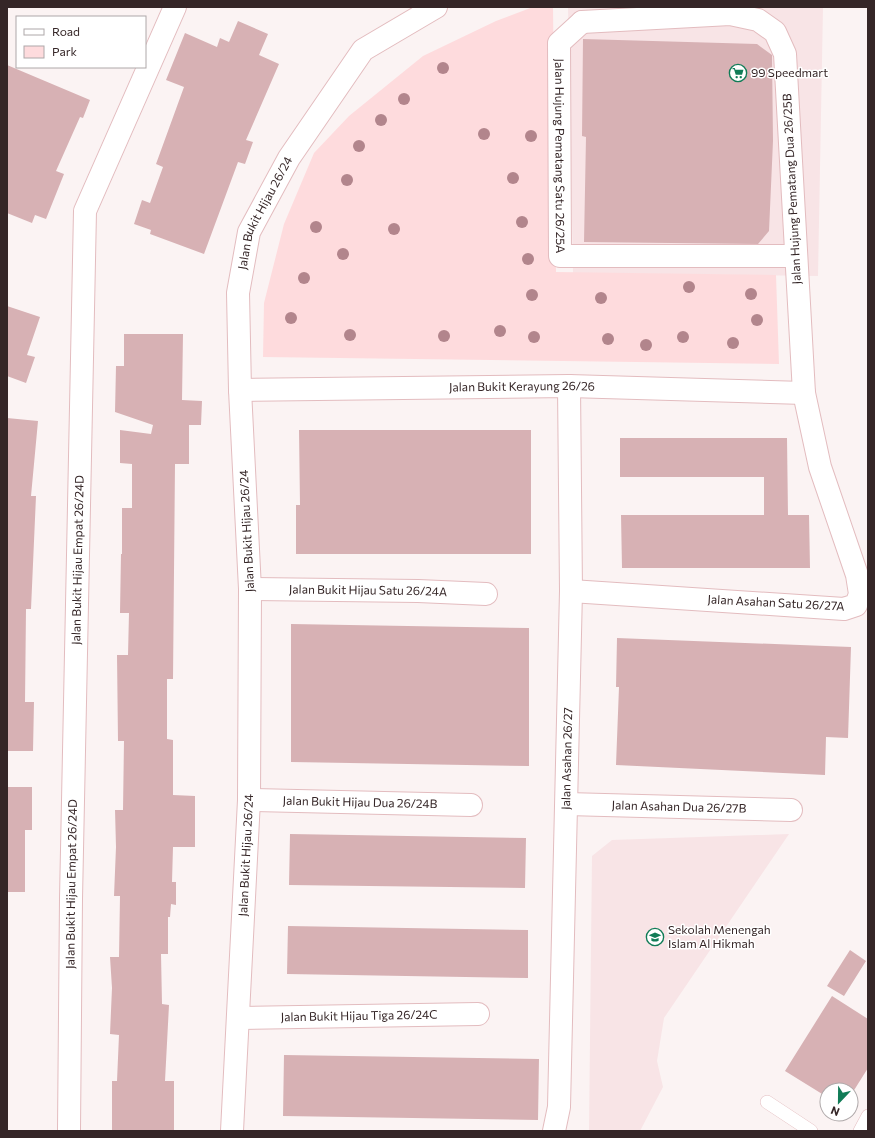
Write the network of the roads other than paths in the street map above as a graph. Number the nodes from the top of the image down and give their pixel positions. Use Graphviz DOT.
graph roads {
  1 [pos="175,7"];
  2 [pos="436,7"];
  3 [pos="581,15"];
  4 [pos="795,256"];
  5 [pos="569,386"];
  6 [pos="240,390"];
  7 [pos="804,392"];
  8 [pos="250,589"];
  9 [pos="571,591"];
  10 [pos="486,594"];
  11 [pos="250,800"];
  12 [pos="567,804"];
  13 [pos="471,805"];
  14 [pos="791,810"];
  15 [pos="478,1014"];
  16 [pos="239,1018"];
  17 [pos="767,1102"];
  18 [pos="868,1116"];
  19 [pos="69,1131"];
  20 [pos="232,1131"];
  21 [pos="554,1131"];
  22 [pos="811,1131"];
  23 [pos="860,1131"];
  1 -- 19 [label="street, Jalan Bukit Hijau Empat 26/24D"];
  2 -- 6 [label="street, Jalan Bukit Hijau 26/24"];
  3 -- 4 [label="street, Jalan Hujung Pematang Dua 26/25B"];
  3 -- 4 [label="street, Jalan Hujung Pematang Satu 26/25A"];
  4 -- 7 [label="street, Jalan Hujung Pematang Dua 26/25B"];
  5 -- 6 [label="street, Jalan Bukit Kerayung 26/26"];
  5 -- 7 [label="street, Jalan Bukit Kerayung 26/26"];
  5 -- 9 [label="street, Jalan Asahan 26/27"];
  6 -- 8 [label="street, Jalan Bukit Hijau 26/24"];
  7 -- 9 [label="street, Jalan Asahan Satu 26/27A"];
  8 -- 10 [label="street, Jalan Bukit Hijau Satu 26/24A"];
  8 -- 11 [label="street, Jalan Bukit Hijau 26/24"];
  9 -- 12 [label="street, Jalan Asahan 26/27"];
  11 -- 13 [label="street, Jalan Bukit Hijau Dua 26/24B"];
  11 -- 16 [label="street, Jalan Bukit Hijau 26/24"];
  12 -- 14 [label="street, Jalan Asahan Dua 26/27B"];
  12 -- 21 [label="street, Jalan Asahan 26/27"];
  15 -- 16 [label="street, Jalan Bukit Hijau Tiga 26/24C"];
  16 -- 20 [label="street, Jalan Bukit Hijau 26/24"];
  17 -- 22 [label="lane"];
  18 -- 23 [label="lane"];
}
